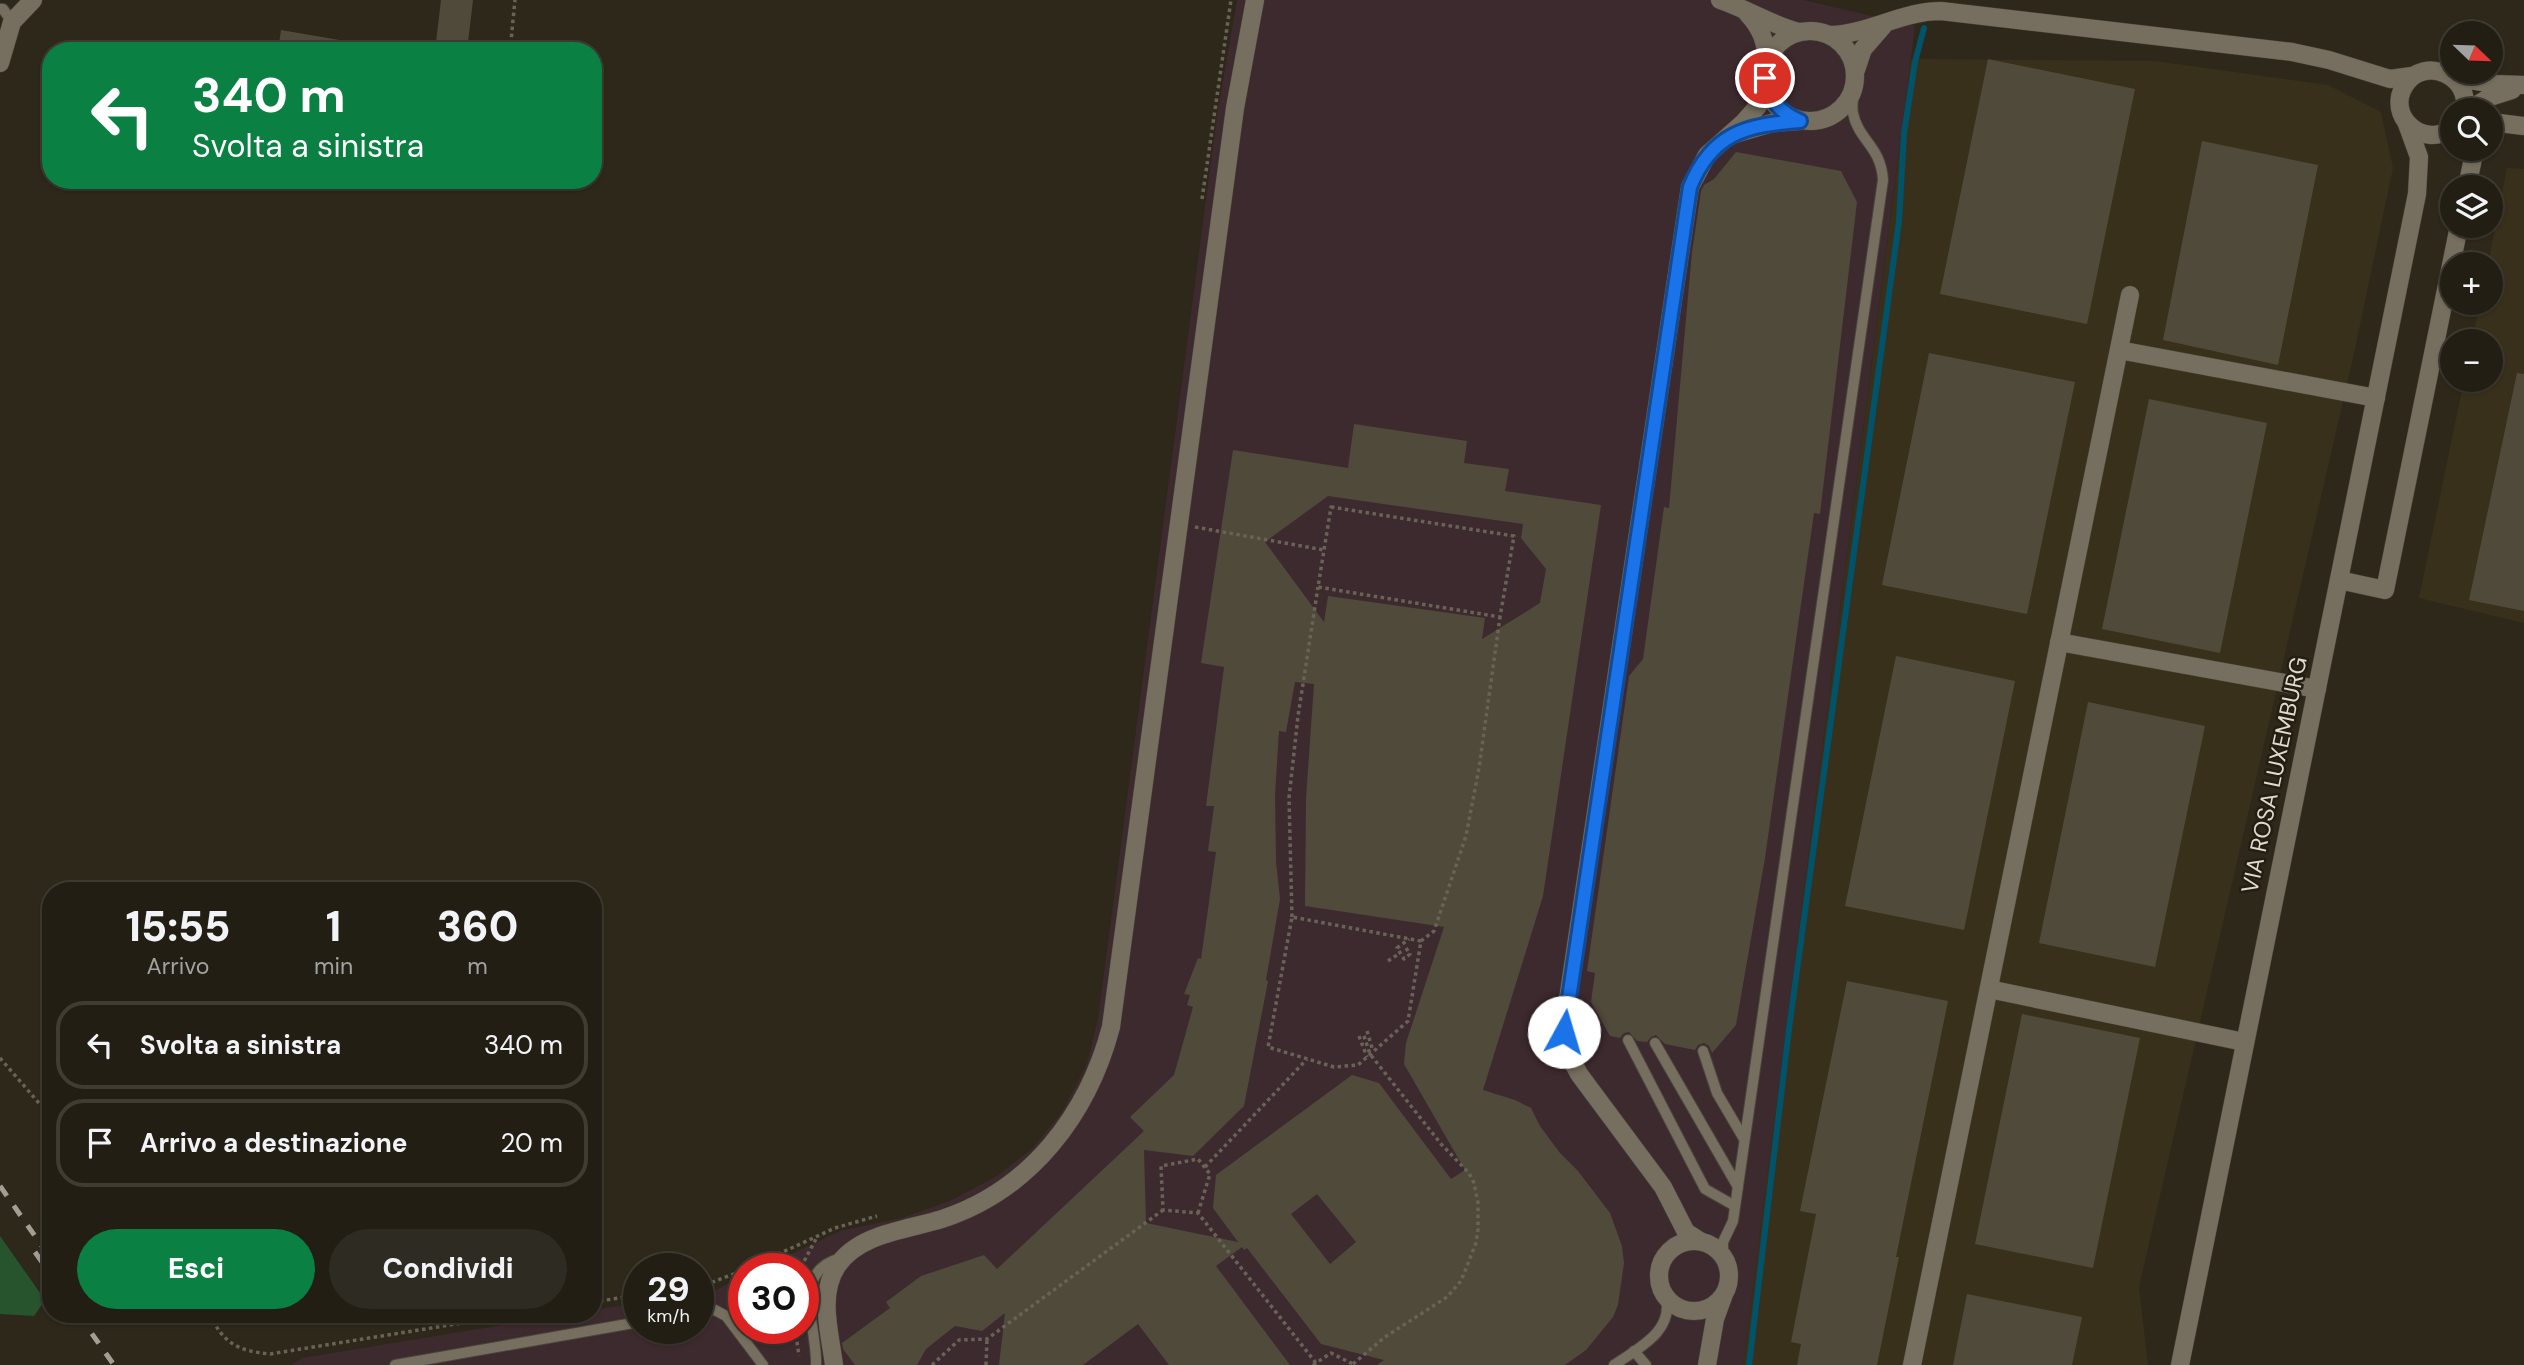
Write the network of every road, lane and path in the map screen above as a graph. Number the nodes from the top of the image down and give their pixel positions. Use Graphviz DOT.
graph roads {
  1 [pos="33,0"];
  2 [pos="515,0"];
  3 [pos="1231,0"];
  4 [pos="1255,0"];
  5 [pos="1726,2"];
  6 [pos="1952,6"];
  7 [pos="6,15"];
  8 [pos="1892,20"];
  9 [pos="1799,32"];
  10 [pos="1830,35"];
  11 [pos="511,42"];
  12 [pos="0,63"];
  13 [pos="2346,65"];
  14 [pos="1766,71"];
  15 [pos="2440,72"];
  16 [pos="2412,76"];
  17 [pos="1855,77"];
  18 [pos="2494,84"];
  19 [pos="2524,86"];
  20 [pos="2488,98"];
  21 [pos="2404,117"];
  22 [pos="1800,121"];
  23 [pos="2503,123"];
  24 [pos="2524,126"];
  25 [pos="2440,134"];
  26 [pos="1719,142"];
  27 [pos="2440,142"];
  28 [pos="2417,194"];
  29 [pos="1201,206"];
  30 [pos="2457,238"];
  31 [pos="2130,295"];
  32 [pos="2119,350"];
  33 [pos="2376,398"];
  34 [pos="1179,524"];
  35 [pos="1324,550"];
  36 [pos="2339,580"];
  37 [pos="1318,587"];
  38 [pos="1500,617"];
  39 [pos="2059,642"];
  40 [pos="2317,689"];
  41 [pos="1292,917"];
  42 [pos="1409,939"];
  43 [pos="1421,941"];
  44 [pos="1406,948"];
  45 [pos="1397,955"];
  46 [pos="1388,961"];
  47 [pos="1989,989"];
  48 [pos="1628,1040"];
  49 [pos="2244,1042"];
  50 [pos="1654,1043"];
  51 [pos="1703,1051"];
  52 [pos="1370,1054"];
  53 [pos="0,1058"];
  54 [pos="1307,1059"];
  55 [pos="42,1107"];
  56 [pos="1745,1139"];
  57 [pos="1205,1168"];
  58 [pos="1738,1187"];
  59 [pos="1735,1206"];
  60 [pos="1674,1208"];
  61 [pos="1163,1210"];
  62 [pos="1199,1213"];
  63 [pos="883,1214"];
  64 [pos="818,1236"];
  65 [pos="1700,1241"];
  66 [pos="1669,1252"];
  67 [pos="780,1253"];
  68 [pos="808,1253"];
  69 [pos="1723,1256"];
  70 [pos="844,1258"];
  71 [pos="1724,1294"];
  72 [pos="1665,1295"];
  73 [pos="623,1297"];
  74 [pos="602,1301"];
  75 [pos="714,1310"];
  76 [pos="1692,1310"];
  77 [pos="214,1323"];
  78 [pos="462,1323"];
  79 [pos="623,1325"];
  80 [pos="987,1339"];
  81 [pos="798,1344"];
  82 [pos="1710,1344"];
  83 [pos="1634,1351"];
  84 [pos="1315,1364"];
  85 [pos="395,1365"];
  86 [pos="763,1365"];
  87 [pos="802,1365"];
  88 [pos="816,1365"];
  89 [pos="834,1365"];
  90 [pos="932,1365"];
  91 [pos="986,1365"];
  92 [pos="1353,1365"];
  93 [pos="1614,1365"];
  94 [pos="1646,1365"];
  95 [pos="1707,1365"];
  96 [pos="1912,1365"];
  97 [pos="2180,1365"];
  1 -- 7 [label="street"];
  2 -- 11 [label="path"];
  3 -- 29 [label="path"];
  4 -- 34 [label="street"];
  5 -- 9 [label="street"];
  5 -- 14 [label="street"];
  6 -- 8 [label="street"];
  6 -- 13 [label="street"];
  7 -- 12 [label="street"];
  8 -- 10 [label="street"];
  8 -- 17 [label="street"];
  9 -- 10 [label="street"];
  9 -- 14 [label="street"];
  10 -- 17 [label="street"];
  13 -- 16 [label="street"];
  13 -- 21 [label="street"];
  14 -- 22 [label="street"];
  14 -- 26 [label="street"];
  15 -- 16 [label="street"];
  16 -- 21 [label="street"];
  17 -- 22 [label="street"];
  17 -- 56 [label="lane"];
  18 -- 19 [label="street"];
  19 -- 20 [label="street"];
  21 -- 25 [label="street"];
  21 -- 28 [label="street"];
  22 -- 26 [label="street"];
  23 -- 24 [label="street"];
  26 -- 60 [label="street"];
  27 -- 28 [label="street"];
  28 -- 33 [label="street, VIA ROSA LUXEMBURG"];
  30 -- 36 [label="street"];
  31 -- 32 [label="street"];
  32 -- 33 [label="street"];
  32 -- 39 [label="street"];
  33 -- 36 [label="street, VIA ROSA LUXEMBURG"];
  34 -- 35 [label="path"];
  34 -- 70 [label="street"];
  35 -- 37 [label="path"];
  35 -- 38 [label="path"];
  36 -- 40 [label="street, VIA ROSA LUXEMBURG"];
  37 -- 38 [label="path"];
  37 -- 41 [label="path"];
  38 -- 43 [label="path"];
  39 -- 40 [label="street"];
  39 -- 47 [label="street"];
  40 -- 49 [label="street, VIA ROSA LUXEMBURG"];
  41 -- 42 [label="path"];
  41 -- 54 [label="path"];
  42 -- 43 [label="path"];
  42 -- 44 [label="path"];
  43 -- 52 [label="path"];
  45 -- 46 [label="path"];
  47 -- 49 [label="street"];
  47 -- 96 [label="street"];
  48 -- 59 [label="lane"];
  49 -- 97 [label="street, VIA ROSA LUXEMBURG"];
  50 -- 58 [label="lane"];
  51 -- 56 [label="lane"];
  52 -- 52 [label="path"];
  52 -- 54 [label="path"];
  52 -- 92 [label="path"];
  53 -- 55 [label="path"];
  54 -- 57 [label="path"];
  56 -- 58 [label="lane"];
  57 -- 61 [label="path"];
  57 -- 62 [label="path"];
  58 -- 59 [label="lane"];
  59 -- 69 [label="lane"];
  60 -- 65 [label="street"];
  60 -- 66 [label="street"];
  61 -- 62 [label="path"];
  61 -- 80 [label="path"];
  62 -- 84 [label="path"];
  63 -- 64 [label="path"];
  64 -- 67 [label="path"];
  64 -- 68 [label="path"];
  65 -- 66 [label="street"];
  65 -- 69 [label="street"];
  66 -- 72 [label="street"];
  69 -- 71 [label="street"];
  70 -- 88 [label="lane"];
  70 -- 89 [label="street"];
  71 -- 76 [label="street"];
  71 -- 82 [label="street"];
  72 -- 76 [label="street"];
  72 -- 83 [label="lane"];
  73 -- 74 [label="path"];
  75 -- 86 [label="lane"];
  76 -- 82 [label="street"];
  77 -- 78 [label="path"];
  79 -- 85 [label="lane"];
  80 -- 90 [label="path"];
  80 -- 91 [label="path"];
  81 -- 87 [label="path"];
  82 -- 95 [label="street"];
  83 -- 93 [label="lane"];
  83 -- 94 [label="lane"];
  84 -- 92 [label="path"];
}
